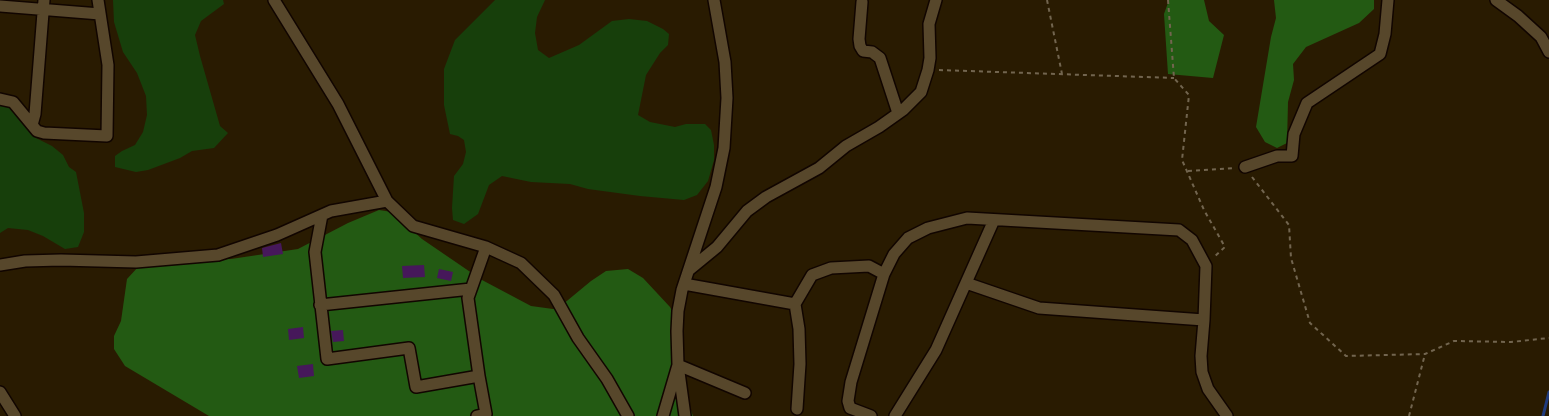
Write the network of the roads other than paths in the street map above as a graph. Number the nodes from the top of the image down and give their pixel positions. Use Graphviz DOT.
graph roads {
  1 [pos="98,0"];
  2 [pos="274,0"];
  3 [pos="714,0"];
  4 [pos="936,0"];
  5 [pos="1388,0"];
  6 [pos="1496,0"];
  7 [pos="862,2"];
  8 [pos="44,5"];
  9 [pos="0,6"];
  10 [pos="100,14"];
  11 [pos="1549,52"];
  12 [pos="0,98"];
  13 [pos="898,113"];
  14 [pos="32,124"];
  15 [pos="1245,167"];
  16 [pos="387,201"];
  17 [pos="322,215"];
  18 [pos="994,220"];
  19 [pos="486,247"];
  20 [pos="0,265"];
  21 [pos="689,270"];
  22 [pos="884,274"];
  23 [pos="966,283"];
  24 [pos="684,284"];
  25 [pos="471,289"];
  26 [pos="795,304"];
  27 [pos="320,305"];
  28 [pos="1204,320"];
  29 [pos="678,365"];
  30 [pos="479,376"];
  31 [pos="0,392"];
  32 [pos="745,393"];
  33 [pos="797,409"];
  34 [pos="15,416"];
  35 [pos="478,416"];
  36 [pos="628,416"];
  37 [pos="663,416"];
  38 [pos="685,416"];
  39 [pos="871,416"];
  40 [pos="895,416"];
  41 [pos="1227,416"];
  1 -- 10 [label="street"];
  2 -- 16 [label="street"];
  3 -- 21 [label="street"];
  4 -- 13 [label="street"];
  5 -- 15 [label="street"];
  6 -- 11 [label="street"];
  7 -- 13 [label="street"];
  8 -- 9 [label="street"];
  8 -- 10 [label="street"];
  8 -- 14 [label="street"];
  10 -- 14 [label="street"];
  12 -- 14 [label="street"];
  13 -- 21 [label="street"];
  16 -- 17 [label="street"];
  16 -- 19 [label="street"];
  17 -- 20 [label="street"];
  17 -- 27 [label="street"];
  18 -- 22 [label="street"];
  18 -- 23 [label="street"];
  18 -- 28 [label="street"];
  19 -- 25 [label="street"];
  19 -- 36 [label="street"];
  21 -- 24 [label="street"];
  22 -- 26 [label="street"];
  22 -- 39 [label="street"];
  23 -- 28 [label="street"];
  23 -- 40 [label="street"];
  24 -- 26 [label="street"];
  24 -- 29 [label="street"];
  25 -- 27 [label="street"];
  25 -- 30 [label="street"];
  26 -- 33 [label="street"];
  27 -- 30 [label="street"];
  28 -- 41 [label="street"];
  29 -- 32 [label="street"];
  29 -- 37 [label="street"];
  29 -- 38 [label="street"];
  30 -- 35 [label="street"];
  31 -- 34 [label="street"];
}
